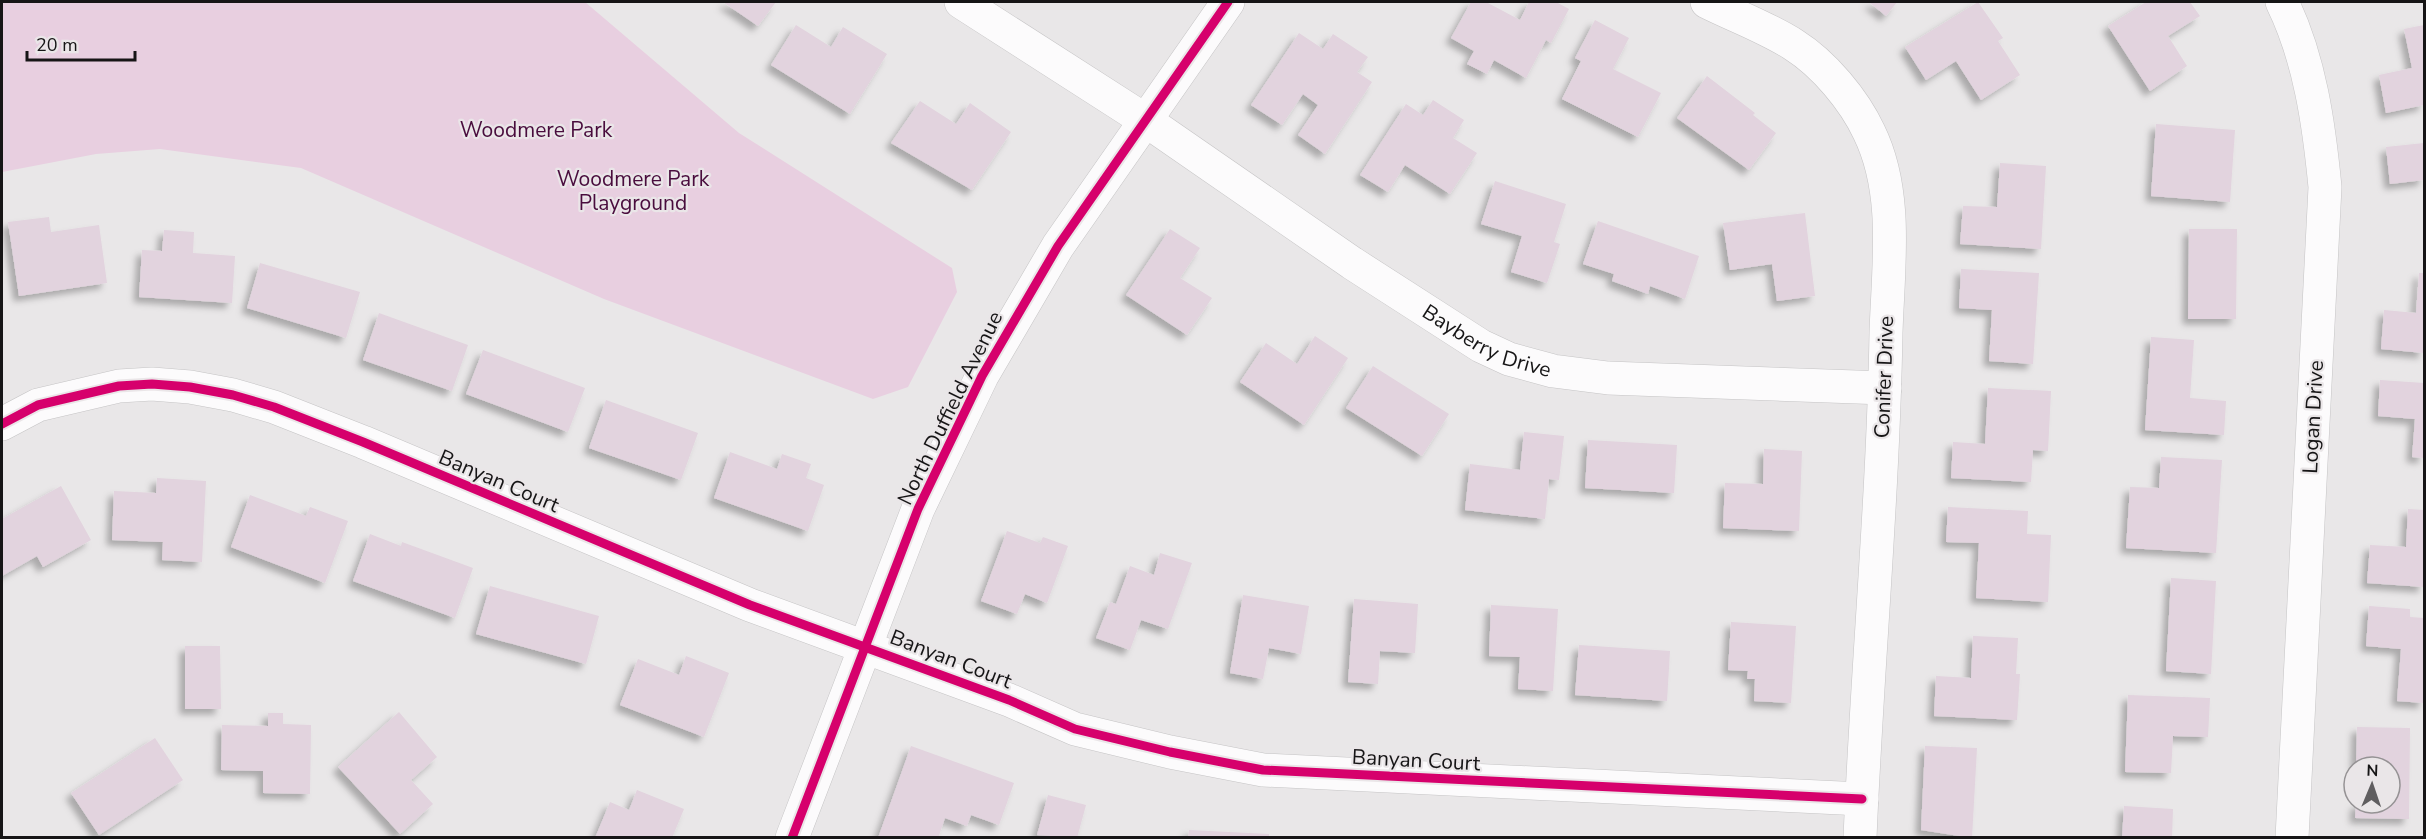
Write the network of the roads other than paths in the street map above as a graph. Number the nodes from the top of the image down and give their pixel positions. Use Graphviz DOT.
graph roads {
  1 [pos="962,2"];
  2 [pos="1228,2"];
  3 [pos="1707,2"];
  4 [pos="2282,2"];
  5 [pos="1148,122"];
  6 [pos="1885,388"];
  7 [pos="2,424"];
  8 [pos="867,647"];
  9 [pos="1862,799"];
  10 [pos="792,837"];
  11 [pos="1860,837"];
  12 [pos="2292,837"];
  1 -- 5 [label="street, Bayberry Drive"];
  2 -- 5 [label="street, North Duffield Avenue"];
  3 -- 6 [label="street, Conifer Drive"];
  4 -- 12 [label="street, Logan Drive"];
  5 -- 6 [label="street, Bayberry Drive"];
  5 -- 8 [label="street, North Duffield Avenue"];
  6 -- 9 [label="street, Conifer Drive"];
  7 -- 8 [label="street, Banyan Court"];
  8 -- 9 [label="street, Banyan Court"];
  8 -- 10 [label="street, North Duffield Avenue"];
  9 -- 11 [label="street, Conifer Drive"];
}
